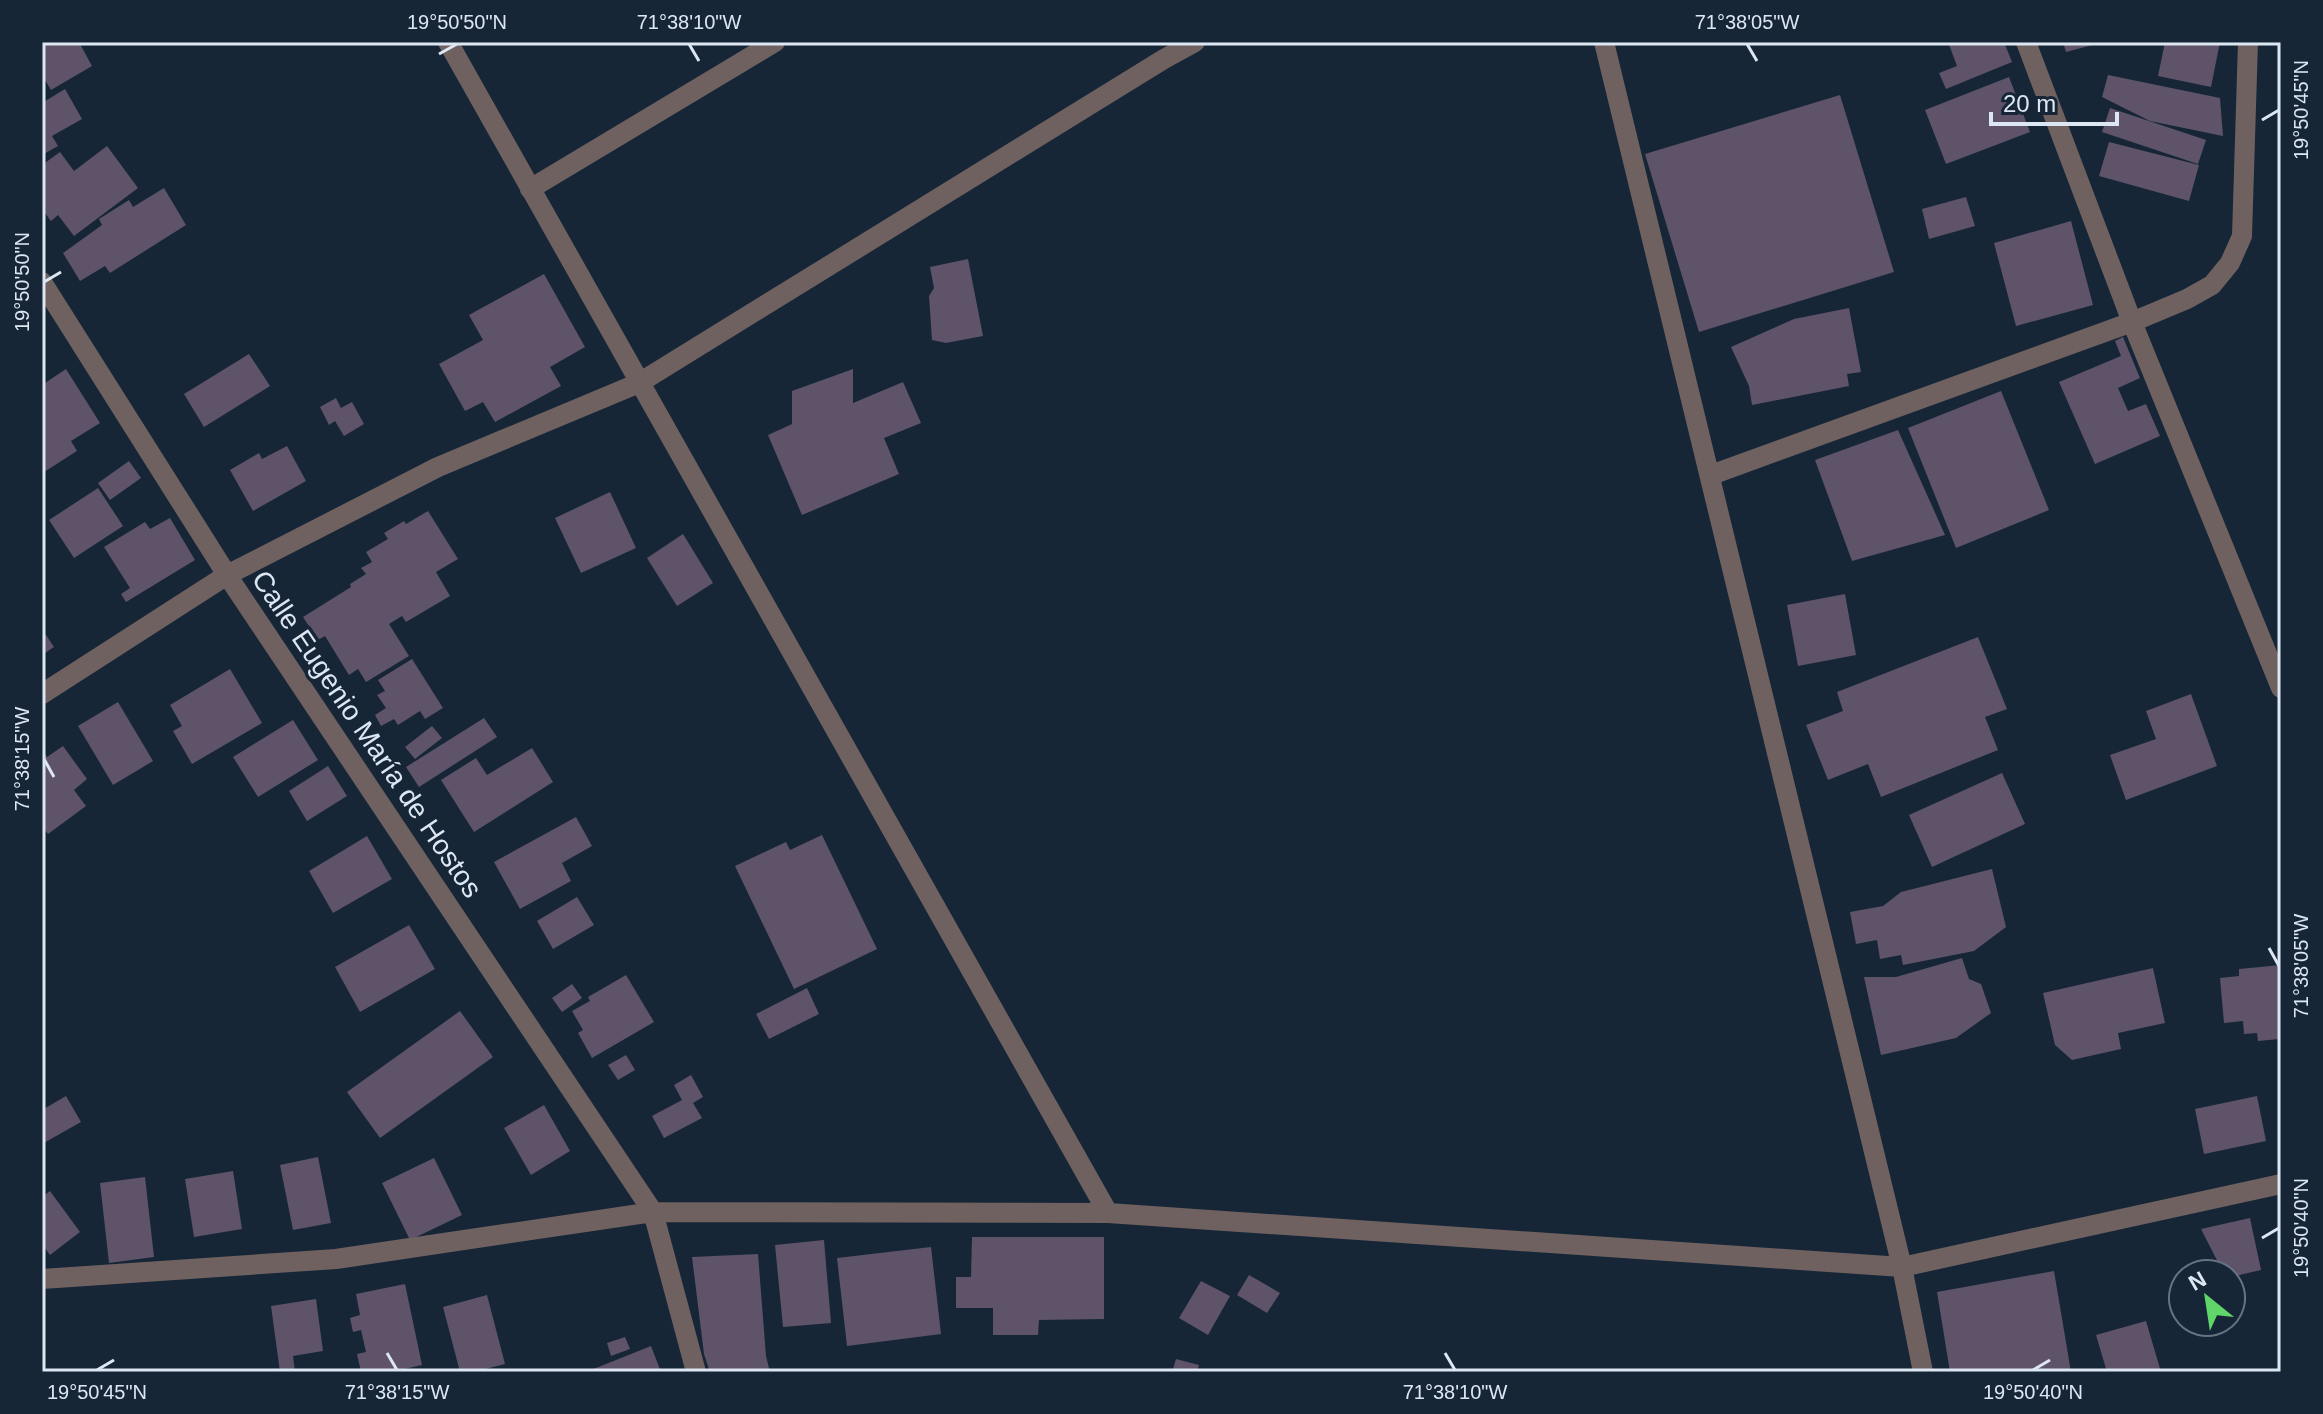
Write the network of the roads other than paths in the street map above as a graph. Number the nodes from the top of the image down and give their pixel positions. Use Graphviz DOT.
graph roads {
  1 [pos="448,42"];
  2 [pos="775,42"];
  3 [pos="1195,42"];
  4 [pos="1604,42"];
  5 [pos="2026,42"];
  6 [pos="2248,42"];
  7 [pos="1159,50"];
  8 [pos="530,189"];
  9 [pos="42,282"];
  10 [pos="2132,322"];
  11 [pos="639,383"];
  12 [pos="1711,475"];
  13 [pos="227,575"];
  14 [pos="2281,688"];
  15 [pos="42,694"];
  16 [pos="2281,1184"];
  17 [pos="653,1212"];
  18 [pos="1108,1213"];
  19 [pos="1902,1267"];
  20 [pos="42,1279"];
  21 [pos="696,1372"];
  22 [pos="1923,1372"];
  1 -- 8 [label="street"];
  2 -- 8 [label="street"];
  3 -- 7 [label="street"];
  4 -- 12 [label="street"];
  5 -- 10 [label="street"];
  6 -- 10 [label="street"];
  7 -- 11 [label="street"];
  8 -- 11 [label="street"];
  9 -- 13 [label="street, Calle Eugenio María de Hostos"];
  10 -- 12 [label="street"];
  10 -- 14 [label="street"];
  11 -- 13 [label="street"];
  11 -- 18 [label="street"];
  12 -- 19 [label="street"];
  13 -- 15 [label="street"];
  13 -- 17 [label="street, Calle Eugenio María de Hostos"];
  16 -- 19 [label="street"];
  17 -- 18 [label="street"];
  17 -- 20 [label="street"];
  17 -- 21 [label="street, Calle Eugenio María de Hostos"];
  18 -- 19 [label="street"];
  19 -- 22 [label="street"];
}
